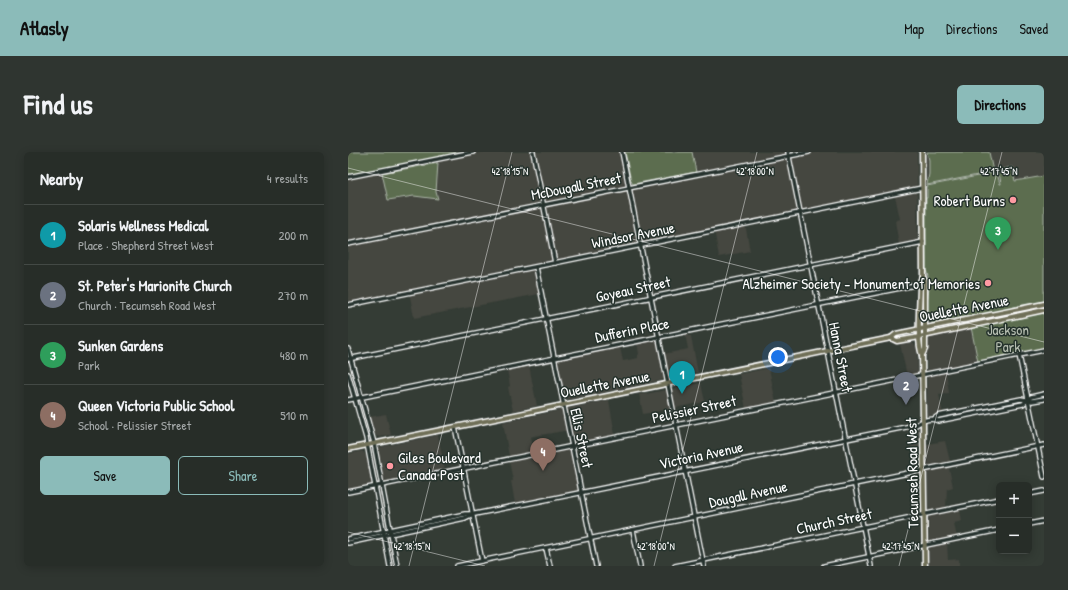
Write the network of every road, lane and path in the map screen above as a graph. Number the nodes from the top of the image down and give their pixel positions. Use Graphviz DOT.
graph roads {
  1 [pos="473,152"];
  2 [pos="533,152"];
  3 [pos="622,152"];
  4 [pos="809,152"];
  5 [pos="922,152"];
  6 [pos="788,154"];
  7 [pos="348,177"];
  8 [pos="629,188"];
  9 [pos="922,188"];
  10 [pos="544,205"];
  11 [pos="800,213"];
  12 [pos="923,242"];
  13 [pos="348,244"];
  14 [pos="641,246"];
  15 [pos="555,263"];
  16 [pos="810,265"];
  17 [pos="536,267"];
  18 [pos="923,277"];
  19 [pos="920,284"];
  20 [pos="651,298"];
  21 [pos="1044,304"];
  22 [pos="348,305"];
  23 [pos="818,305"];
  24 [pos="1044,310"];
  25 [pos="546,319"];
  26 [pos="925,329"];
  27 [pos="919,330"];
  28 [pos="925,335"];
  29 [pos="919,336"];
  30 [pos="659,337"];
  31 [pos="891,338"];
  32 [pos="348,349"];
  33 [pos="1044,350"];
  34 [pos="828,351"];
  35 [pos="922,355"];
  36 [pos="1019,355"];
  37 [pos="554,358"];
  38 [pos="349,359"];
  39 [pos="348,374"];
  40 [pos="922,374"];
  41 [pos="668,384"];
  42 [pos="835,392"];
  43 [pos="1044,394"];
  44 [pos="361,397"];
  45 [pos="355,399"];
  46 [pos="1028,399"];
  47 [pos="1044,399"];
  48 [pos="348,400"];
  49 [pos="564,405"];
  50 [pos="923,421"];
  51 [pos="676,425"];
  52 [pos="455,427"];
  53 [pos="844,439"];
  54 [pos="374,443"];
  55 [pos="366,445"];
  56 [pos="1044,445"];
  57 [pos="572,446"];
  58 [pos="1038,447"];
  59 [pos="348,449"];
  60 [pos="463,468"];
  61 [pos="924,470"];
  62 [pos="685,471"];
  63 [pos="1044,478"];
  64 [pos="854,484"];
  65 [pos="381,485"];
  66 [pos="374,487"];
  67 [pos="1044,491"];
  68 [pos="348,492"];
  69 [pos="581,492"];
  70 [pos="1032,493"];
  71 [pos="996,501"];
  72 [pos="472,514"];
  73 [pos="924,514"];
  74 [pos="694,517"];
  75 [pos="1044,521"];
  76 [pos="1032,523"];
  77 [pos="863,527"];
  78 [pos="633,530"];
  79 [pos="996,531"];
  80 [pos="390,532"];
  81 [pos="383,534"];
  82 [pos="591,538"];
  83 [pos="348,539"];
  84 [pos="348,543"];
  85 [pos="925,546"];
  86 [pos="546,548"];
  87 [pos="869,557"];
  88 [pos="703,560"];
  89 [pos="482,561"];
  90 [pos="390,566"];
  91 [pos="397,566"];
  92 [pos="457,566"];
  93 [pos="550,566"];
  94 [pos="596,566"];
  95 [pos="640,566"];
  96 [pos="674,566"];
  97 [pos="704,566"];
  98 [pos="824,566"];
  99 [pos="871,566"];
  100 [pos="925,566"];
  1 -- 7 [label="street"];
  2 -- 10 [label="street"];
  3 -- 8 [label="street"];
  4 -- 6 [label="street, McDougall Street"];
  5 -- 9 [label="main road, Tecumseh Road West"];
  6 -- 8 [label="street, McDougall Street"];
  6 -- 11 [label="street, Hanna Street"];
  8 -- 10 [label="street, McDougall Street"];
  8 -- 14 [label="street"];
  9 -- 11 [label="street, Windsor Avenue"];
  9 -- 12 [label="main road, Tecumseh Road West"];
  10 -- 13 [label="street, McDougall Street"];
  10 -- 15 [label="street"];
  11 -- 14 [label="street, Windsor Avenue"];
  11 -- 16 [label="street, Hanna Street"];
  12 -- 16 [label="street, Goyeau Street"];
  12 -- 18 [label="main road, Tecumseh Road West"];
  14 -- 15 [label="street, Windsor Avenue"];
  14 -- 20 [label="street"];
  15 -- 17 [label="street, Windsor Avenue"];
  16 -- 20 [label="street, Goyeau Street"];
  16 -- 23 [label="street, Hanna Street"];
  17 -- 22 [label="street, Windsor Avenue"];
  17 -- 25 [label="street, Ellis Street"];
  18 -- 19 [label="main road"];
  18 -- 26 [label="main road, Tecumseh Road West"];
  19 -- 23 [label="street, Dufferin Place"];
  19 -- 27 [label="main road, Tecumseh Road West"];
  20 -- 25 [label="street, Goyeau Street"];
  20 -- 30 [label="street"];
  21 -- 26 [label="main road, Ouellette Avenue"];
  23 -- 30 [label="street, Dufferin Place"];
  23 -- 34 [label="street, Hanna Street"];
  24 -- 28 [label="main road, Ouellette Avenue"];
  25 -- 37 [label="street, Ellis Street"];
  25 -- 38 [label="street, Goyeau Street"];
  26 -- 27 [label="main road, Ouellette Avenue"];
  26 -- 28 [label="main road, Tecumseh Road West"];
  27 -- 29 [label="main road, Tecumseh Road West"];
  27 -- 31 [label="main road, Ouellette Avenue"];
  28 -- 29 [label="main road, Ouellette Avenue"];
  28 -- 35 [label="main road, Tecumseh Road West"];
  29 -- 31 [label="main road, Ouellette Avenue"];
  29 -- 35 [label="main road, Tecumseh Road West"];
  30 -- 37 [label="street, Dufferin Place"];
  30 -- 41 [label="street"];
  31 -- 34 [label="main road, Ouellette Avenue"];
  32 -- 38 [label="street"];
  33 -- 36 [label="street, Pelissier Street"];
  34 -- 41 [label="main road, Ouellette Avenue"];
  34 -- 42 [label="street, Hanna Street"];
  35 -- 40 [label="main road, Tecumseh Road West"];
  36 -- 40 [label="street, Pelissier Street"];
  36 -- 46 [label="street"];
  37 -- 44 [label="street, Dufferin Place"];
  37 -- 49 [label="street, Ellis Street"];
  38 -- 44 [label="street"];
  39 -- 45 [label="street"];
  40 -- 42 [label="street, Pelissier Street"];
  40 -- 50 [label="main road, Tecumseh Road West"];
  41 -- 49 [label="main road, Ouellette Avenue"];
  41 -- 51 [label="street"];
  42 -- 51 [label="street, Pelissier Street"];
  42 -- 53 [label="street, Hanna Street"];
  43 -- 46 [label="street, Victoria Avenue"];
  44 -- 45 [label="street, Dufferin Place"];
  44 -- 54 [label="street"];
  45 -- 48 [label="street, Dufferin Place"];
  45 -- 55 [label="street"];
  46 -- 47 [label="street, Victoria Avenue"];
  46 -- 50 [label="street, Victoria Avenue"];
  46 -- 58 [label="street"];
  49 -- 52 [label="main road, Ouellette Avenue"];
  49 -- 57 [label="street, Ellis Street"];
  50 -- 53 [label="street, Victoria Avenue"];
  50 -- 61 [label="main road, Tecumseh Road West"];
  51 -- 57 [label="street, Pelissier Street"];
  51 -- 62 [label="street"];
  52 -- 54 [label="main road, Ouellette Avenue"];
  52 -- 60 [label="street"];
  53 -- 62 [label="street, Victoria Avenue"];
  53 -- 64 [label="street, Hanna Street"];
  54 -- 55 [label="main road, Ouellette Avenue"];
  54 -- 65 [label="street"];
  55 -- 59 [label="main road, Ouellette Avenue"];
  55 -- 66 [label="street"];
  56 -- 58 [label="street, Dougall Avenue"];
  57 -- 60 [label="street, Pelissier Street"];
  57 -- 69 [label="street, Ellis Street"];
  58 -- 61 [label="street, Dougall Avenue"];
  58 -- 63 [label="street"];
  60 -- 65 [label="street, Pelissier Street"];
  60 -- 72 [label="street"];
  61 -- 64 [label="street, Dougall Avenue"];
  61 -- 73 [label="main road, Tecumseh Road West"];
  62 -- 69 [label="street, Victoria Avenue"];
  62 -- 74 [label="street"];
  64 -- 74 [label="street, Dougall Avenue"];
  64 -- 77 [label="street, Hanna Street"];
  65 -- 66 [label="street, Pelissier Street"];
  65 -- 80 [label="street"];
  66 -- 68 [label="street, Pelissier Street"];
  66 -- 81 [label="street"];
  67 -- 70 [label="street"];
  69 -- 72 [label="street, Victoria Avenue"];
  69 -- 82 [label="street, Ellis Street"];
  71 -- 73 [label="street, Church Street"];
  72 -- 80 [label="street, Victoria Avenue"];
  72 -- 89 [label="street"];
  73 -- 77 [label="street, Church Street"];
  73 -- 85 [label="main road, Tecumseh Road West"];
  74 -- 78 [label="street, Dougall Avenue"];
  74 -- 88 [label="street"];
  75 -- 76 [label="street"];
  77 -- 87 [label="street, Hanna Street"];
  77 -- 88 [label="street, Church Street"];
  78 -- 82 [label="street, Dougall Avenue"];
  78 -- 95 [label="street"];
  79 -- 85 [label="street"];
  80 -- 81 [label="street, Victoria Avenue"];
  80 -- 91 [label="street"];
  81 -- 83 [label="street, Victoria Avenue"];
  81 -- 84 [label="street, Victoria Avenue"];
  81 -- 90 [label="street"];
  82 -- 86 [label="street, Dougall Avenue"];
  82 -- 94 [label="street, Ellis Street"];
  85 -- 87 [label="street"];
  85 -- 100 [label="main road, Tecumseh Road West"];
  86 -- 89 [label="street, Dougall Avenue"];
  86 -- 93 [label="street"];
  87 -- 98 [label="street"];
  87 -- 99 [label="street, Hanna Street"];
  88 -- 96 [label="street, Church Street"];
  88 -- 97 [label="street"];
  89 -- 92 [label="street, Dougall Avenue"];
}
